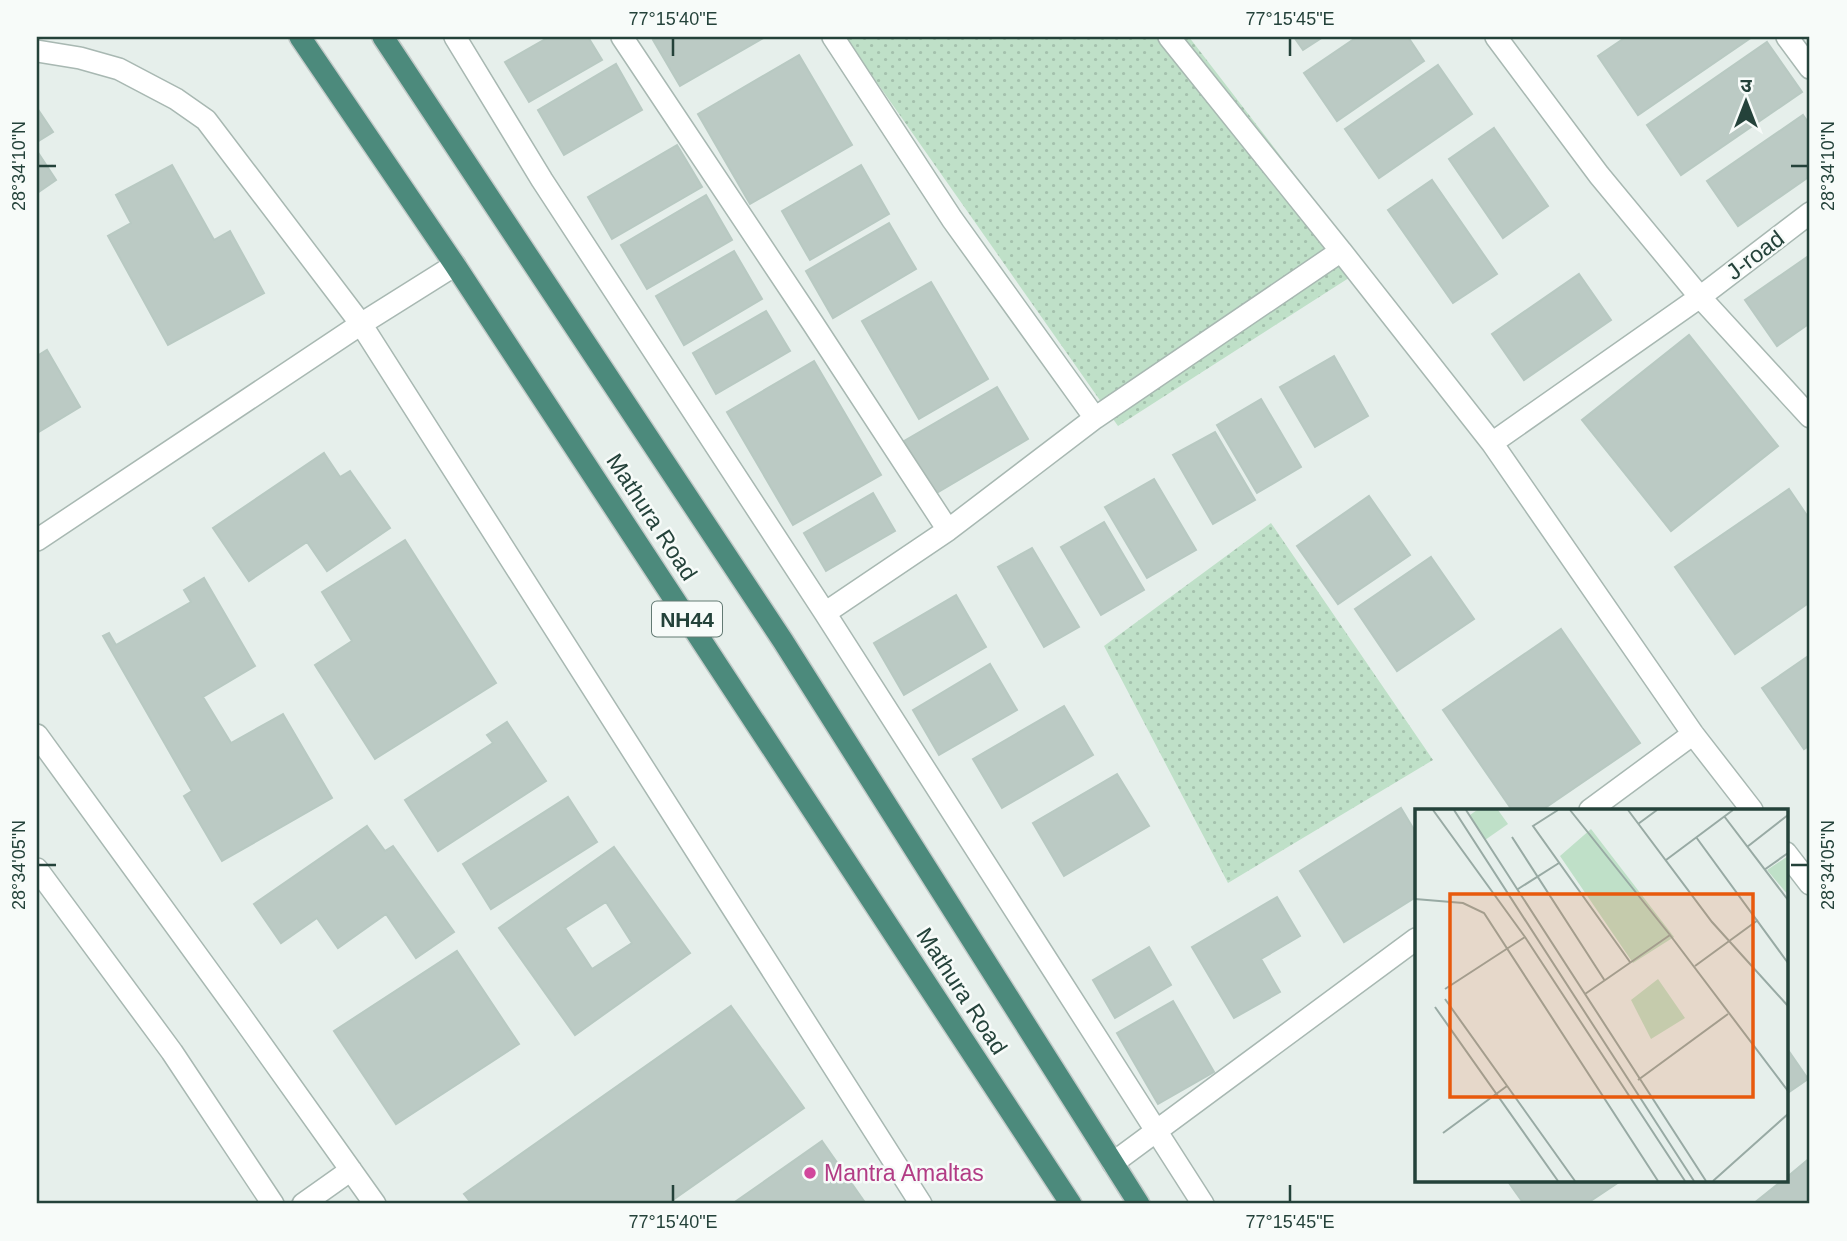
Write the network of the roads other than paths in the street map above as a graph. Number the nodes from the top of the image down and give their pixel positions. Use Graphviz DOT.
graph roads {
  1 [pos="300,37"];
  2 [pos="383,37"];
  3 [pos="455,37"];
  4 [pos="622,37"];
  5 [pos="833,37"];
  6 [pos="1169,37"];
  7 [pos="1496,37"];
  8 [pos="1787,37"];
  9 [pos="37,51"];
  10 [pos="1810,68"];
  11 [pos="1810,213"];
  12 [pos="1341,251"];
  13 [pos="455,265"];
  14 [pos="1700,298"];
  15 [pos="361,324"];
  16 [pos="1810,417"];
  17 [pos="1095,418"];
  18 [pos="1492,443"];
  19 [pos="948,530"];
  20 [pos="37,540"];
  21 [pos="825,613"];
  22 [pos="1693,734"];
  23 [pos="37,735"];
  24 [pos="1591,809"];
  25 [pos="1751,809"];
  26 [pos="1787,854"];
  27 [pos="37,869"];
  28 [pos="1810,884"];
  29 [pos="1415,940"];
  30 [pos="1156,1131"];
  31 [pos="1113,1163"];
  32 [pos="351,1170"];
  33 [pos="273,1204"];
  34 [pos="303,1204"];
  35 [pos="375,1204"];
  36 [pos="921,1204"];
  37 [pos="1071,1204"];
  38 [pos="1139,1204"];
  39 [pos="1203,1204"];
  1 -- 13 [label="highway, Mathura Road / NH44"];
  2 -- 31 [label="highway, Mathura Road / NH44"];
  3 -- 21 [label="street"];
  4 -- 19 [label="street"];
  5 -- 17 [label="street"];
  6 -- 12 [label="street"];
  7 -- 14 [label="street"];
  8 -- 10 [label="street"];
  9 -- 15 [label="street"];
  11 -- 14 [label="street, J-road"];
  12 -- 17 [label="street"];
  12 -- 18 [label="street"];
  13 -- 15 [label="street"];
  13 -- 37 [label="highway, Mathura Road / NH44"];
  14 -- 16 [label="street"];
  14 -- 18 [label="street, J-road"];
  15 -- 20 [label="street"];
  15 -- 36 [label="street"];
  17 -- 19 [label="street"];
  18 -- 22 [label="street"];
  19 -- 21 [label="street"];
  21 -- 30 [label="street"];
  22 -- 24 [label="street"];
  22 -- 25 [label="street"];
  23 -- 32 [label="street"];
  26 -- 28 [label="street"];
  27 -- 33 [label="street"];
  29 -- 30 [label="street"];
  30 -- 31 [label="street"];
  30 -- 39 [label="street"];
  31 -- 38 [label="highway, Mathura Road / NH44"];
  32 -- 34 [label="street"];
  32 -- 35 [label="street"];
}
